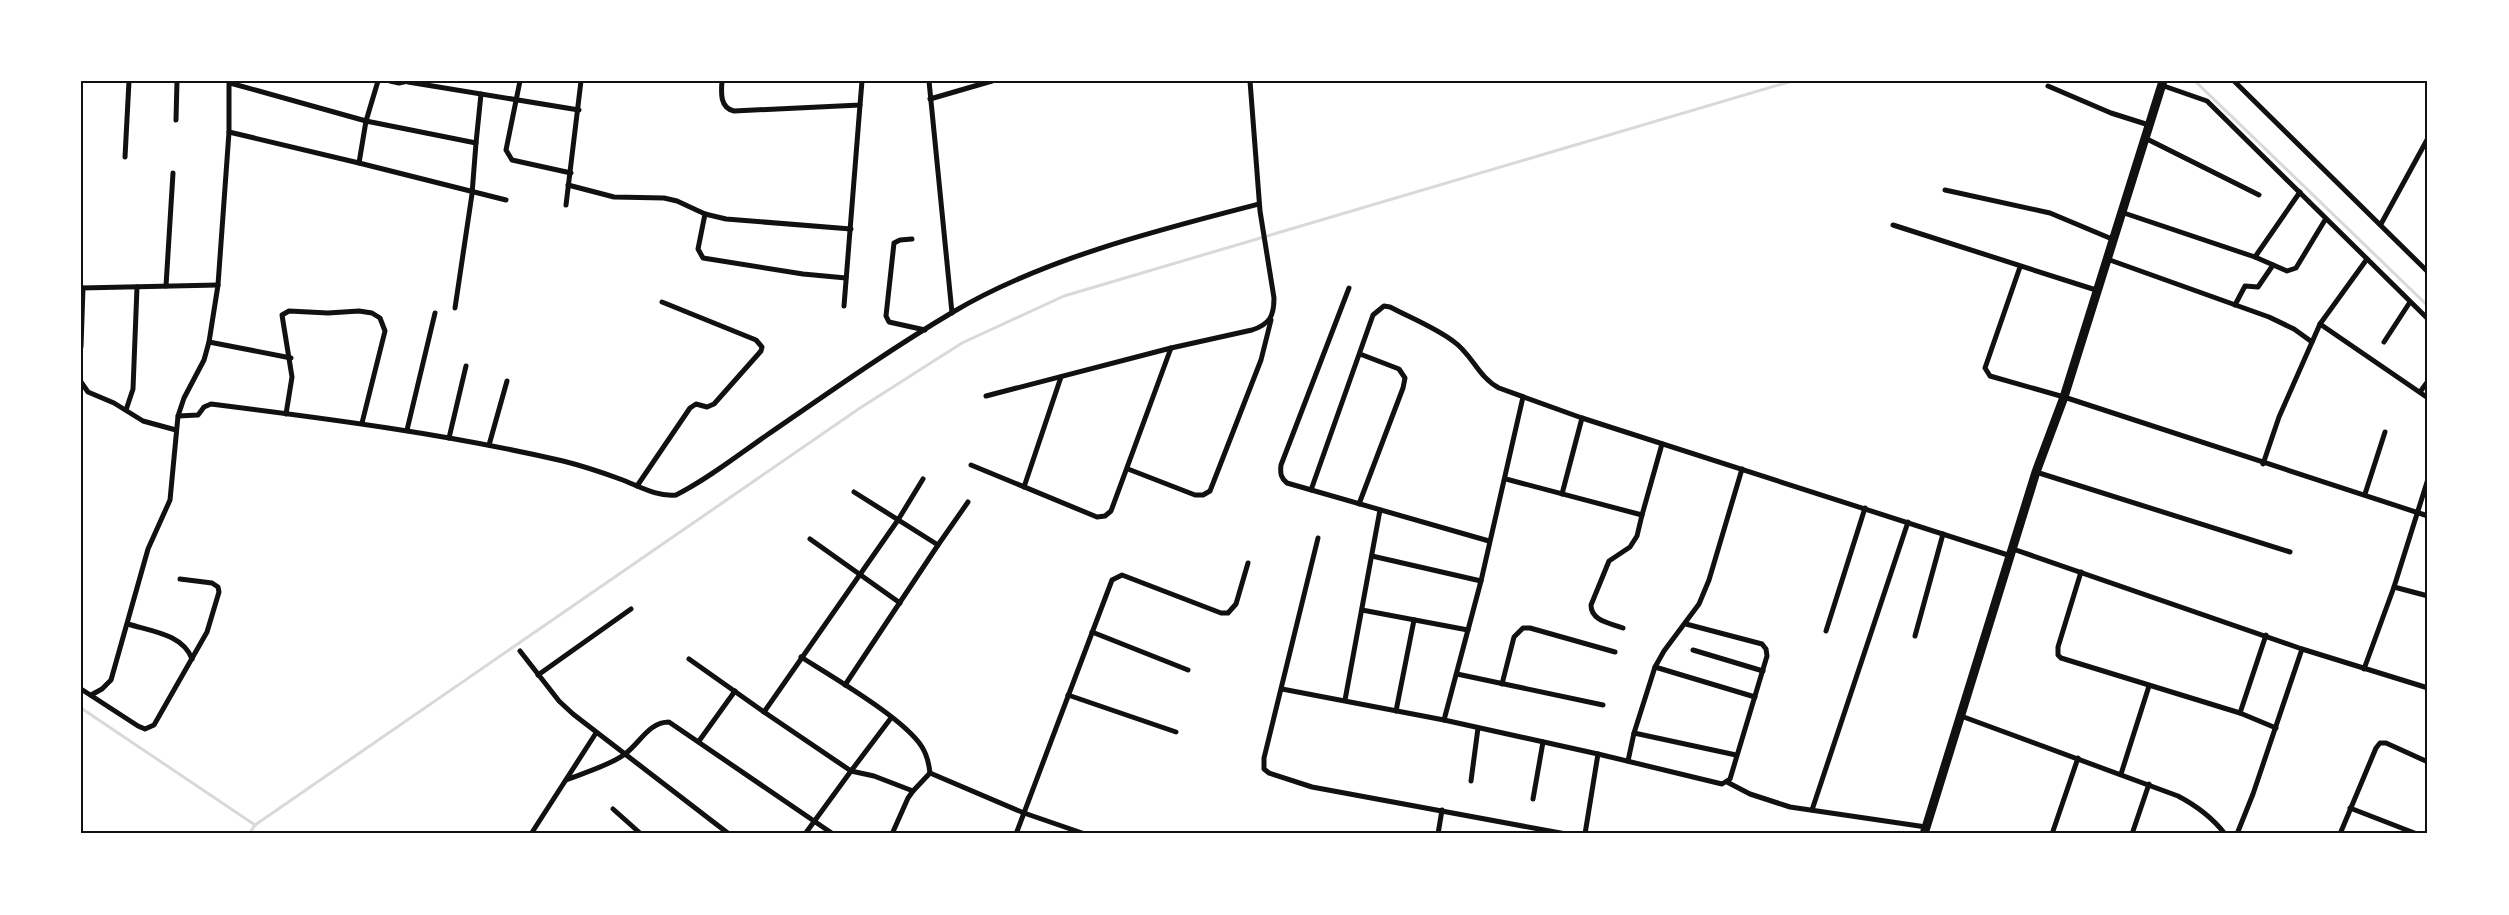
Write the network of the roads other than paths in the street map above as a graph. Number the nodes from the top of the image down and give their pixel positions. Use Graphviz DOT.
graph roads {
  1 [pos="129,81"];
  2 [pos="177,81"];
  3 [pos="378,81"];
  4 [pos="390,81"];
  5 [pos="453,81"];
  6 [pos="520,81"];
  7 [pos="581,81"];
  8 [pos="722,81"];
  9 [pos="862,81"];
  10 [pos="929,81"];
  11 [pos="992,81"];
  12 [pos="1250,81"];
  13 [pos="2234,81"];
  14 [pos="230,82"];
  15 [pos="408,82"];
  16 [pos="2162,83"];
  17 [pos="2048,86"];
  18 [pos="452,90"];
  19 [pos="481,94"];
  20 [pos="930,99"];
  21 [pos="518,100"];
  22 [pos="860,105"];
  23 [pos="579,110"];
  24 [pos="176,120"];
  25 [pos="366,121"];
  26 [pos="2148,125"];
  27 [pos="230,132"];
  28 [pos="2145,138"];
  29 [pos="2428,138"];
  30 [pos="476,142"];
  31 [pos="125,157"];
  32 [pos="359,163"];
  33 [pos="173,173"];
  34 [pos="571,173"];
  35 [pos="568,185"];
  36 [pos="1945,190"];
  37 [pos="2300,192"];
  38 [pos="472,194"];
  39 [pos="2259,195"];
  40 [pos="506,200"];
  41 [pos="1259,204"];
  42 [pos="567,205"];
  43 [pos="2121,212"];
  44 [pos="705,214"];
  45 [pos="2325,220"];
  46 [pos="2381,224"];
  47 [pos="1893,225"];
  48 [pos="851,229"];
  49 [pos="912,239"];
  50 [pos="2112,239"];
  51 [pos="2255,257"];
  52 [pos="2107,259"];
  53 [pos="2367,259"];
  54 [pos="2273,265"];
  55 [pos="2020,267"];
  56 [pos="2428,272"];
  57 [pos="846,278"];
  58 [pos="218,285"];
  59 [pos="166,286"];
  60 [pos="137,287"];
  61 [pos="82,288"];
  62 [pos="1349,288"];
  63 [pos="2096,290"];
  64 [pos="662,302"];
  65 [pos="2410,302"];
  66 [pos="2235,305"];
  67 [pos="844,306"];
  68 [pos="455,308"];
  69 [pos="435,313"];
  70 [pos="952,313"];
  71 [pos="2428,319"];
  72 [pos="1271,320"];
  73 [pos="2320,324"];
  74 [pos="925,330"];
  75 [pos="209,342"];
  76 [pos="2312,342"];
  77 [pos="2384,342"];
  78 [pos="81,347"];
  79 [pos="1171,348"];
  80 [pos="1360,354"];
  81 [pos="291,358"];
  82 [pos="466,366"];
  83 [pos="1061,377"];
  84 [pos="507,381"];
  85 [pos="2428,381"];
  86 [pos="81,382"];
  87 [pos="2420,392"];
  88 [pos="986,396"];
  89 [pos="1523,397"];
  90 [pos="2064,397"];
  91 [pos="2428,398"];
  92 [pos="126,410"];
  93 [pos="286,414"];
  94 [pos="178,416"];
  95 [pos="1582,418"];
  96 [pos="362,423"];
  97 [pos="176,430"];
  98 [pos="407,430"];
  99 [pos="2385,432"];
  100 [pos="449,438"];
  101 [pos="1662,444"];
  102 [pos="489,445"];
  103 [pos="2263,464"];
  104 [pos="971,465"];
  105 [pos="1128,469"];
  106 [pos="1742,469"];
  107 [pos="2036,472"];
  108 [pos="923,479"];
  109 [pos="1506,479"];
  110 [pos="2428,479"];
  111 [pos="637,486"];
  112 [pos="1024,487"];
  113 [pos="1311,490"];
  114 [pos="854,492"];
  115 [pos="1563,494"];
  116 [pos="2365,494"];
  117 [pos="968,502"];
  118 [pos="1359,504"];
  119 [pos="1865,508"];
  120 [pos="1380,510"];
  121 [pos="2419,513"];
  122 [pos="1642,515"];
  123 [pos="2428,516"];
  124 [pos="898,520"];
  125 [pos="1908,522"];
  126 [pos="1943,534"];
  127 [pos="1318,538"];
  128 [pos="810,539"];
  129 [pos="1489,541"];
  130 [pos="938,545"];
  131 [pos="2290,552"];
  132 [pos="2012,553"];
  133 [pos="1371,556"];
  134 [pos="1248,563"];
  135 [pos="2081,573"];
  136 [pos="860,575"];
  137 [pos="180,579"];
  138 [pos="1481,581"];
  139 [pos="2394,587"];
  140 [pos="2428,596"];
  141 [pos="900,603"];
  142 [pos="631,609"];
  143 [pos="1362,610"];
  144 [pos="1414,620"];
  145 [pos="128,624"];
  146 [pos="1686,624"];
  147 [pos="1623,628"];
  148 [pos="1468,630"];
  149 [pos="1826,631"];
  150 [pos="1092,632"];
  151 [pos="2266,635"];
  152 [pos="1914,636"];
  153 [pos="2302,649"];
  154 [pos="1693,650"];
  155 [pos="520,651"];
  156 [pos="1615,652"];
  157 [pos="801,657"];
  158 [pos="192,659"];
  159 [pos="689,659"];
  160 [pos="1655,667"];
  161 [pos="1188,669"];
  162 [pos="2364,669"];
  163 [pos="1763,671"];
  164 [pos="1458,674"];
  165 [pos="538,675"];
  166 [pos="1502,684"];
  167 [pos="845,685"];
  168 [pos="2149,686"];
  169 [pos="2428,688"];
  170 [pos="81,689"];
  171 [pos="1282,689"];
  172 [pos="735,691"];
  173 [pos="1068,694"];
  174 [pos="91,695"];
  175 [pos="1755,697"];
  176 [pos="1345,700"];
  177 [pos="1603,705"];
  178 [pos="1396,711"];
  179 [pos="764,712"];
  180 [pos="2240,713"];
  181 [pos="1960,716"];
  182 [pos="891,718"];
  183 [pos="1444,720"];
  184 [pos="1478,728"];
  185 [pos="2276,728"];
  186 [pos="1176,732"];
  187 [pos="597,733"];
  188 [pos="1634,733"];
  189 [pos="699,741"];
  190 [pos="1543,742"];
  191 [pos="1598,754"];
  192 [pos="624,755"];
  193 [pos="1736,755"];
  194 [pos="2078,758"];
  195 [pos="1628,760"];
  196 [pos="2428,762"];
  197 [pos="851,771"];
  198 [pos="930,773"];
  199 [pos="2121,774"];
  200 [pos="566,780"];
  201 [pos="1471,781"];
  202 [pos="1727,782"];
  203 [pos="2149,784"];
  204 [pos="914,791"];
  205 [pos="1533,799"];
  206 [pos="2350,807"];
  207 [pos="613,809"];
  208 [pos="1442,810"];
  209 [pos="1812,810"];
  210 [pos="1024,813"];
  211 [pos="815,822"];
  212 [pos="1925,831"];
  213 [pos="1549,832"];
  214 [pos="2055,833"];
  215 [pos="531,834"];
  216 [pos="641,834"];
  217 [pos="729,834"];
  218 [pos="805,834"];
  219 [pos="833,834"];
  220 [pos="892,834"];
  221 [pos="1016,834"];
  222 [pos="1085,834"];
  223 [pos="1437,834"];
  224 [pos="1566,834"];
  225 [pos="1585,834"];
  226 [pos="2132,834"];
  227 [pos="2225,834"];
  228 [pos="2237,834"];
  229 [pos="2340,834"];
  230 [pos="2417,834"];
  1 -- 31 [label="street"];
  2 -- 24 [label="street"];
  3 -- 25 [label="street"];
  4 -- 15 [label="street"];
  5 -- 18 [label="street"];
  6 -- 21 [label="street"];
  7 -- 23 [label="street"];
  8 -- 22 [label="street"];
  9 -- 22 [label="street"];
  10 -- 20 [label="street"];
  11 -- 20 [label="street"];
  12 -- 41 [label="street"];
  13 -- 46 [label="street"];
  14 -- 25 [label="street"];
  14 -- 27 [label="street"];
  15 -- 18 [label="street"];
  16 -- 26 [label="main road"];
  16 -- 37 [label="street"];
  17 -- 26 [label="street"];
  18 -- 19 [label="street"];
  19 -- 21 [label="street"];
  19 -- 30 [label="street"];
  20 -- 70 [label="street"];
  21 -- 23 [label="street"];
  21 -- 34 [label="street"];
  22 -- 48 [label="street"];
  23 -- 34 [label="street"];
  25 -- 30 [label="street"];
  25 -- 32 [label="street"];
  26 -- 28 [label="main road"];
  27 -- 32 [label="street"];
  27 -- 58 [label="street"];
  28 -- 39 [label="street"];
  28 -- 43 [label="main road"];
  29 -- 46 [label="street"];
  30 -- 38 [label="street"];
  32 -- 38 [label="street"];
  33 -- 59 [label="street"];
  34 -- 35 [label="street"];
  35 -- 42 [label="street"];
  35 -- 44 [label="street"];
  36 -- 50 [label="street"];
  37 -- 45 [label="street"];
  37 -- 51 [label="street"];
  38 -- 40 [label="street"];
  38 -- 68 [label="street"];
  41 -- 70 [label="street"];
  41 -- 72 [label="street"];
  43 -- 50 [label="main road"];
  43 -- 51 [label="street"];
  44 -- 48 [label="street"];
  44 -- 57 [label="street"];
  45 -- 53 [label="street"];
  45 -- 54 [label="street"];
  46 -- 56 [label="street"];
  47 -- 55 [label="street"];
  48 -- 57 [label="street"];
  49 -- 74 [label="street"];
  50 -- 52 [label="main road"];
  51 -- 54 [label="street"];
  52 -- 63 [label="main road"];
  52 -- 66 [label="street"];
  53 -- 65 [label="street"];
  53 -- 73 [label="street"];
  54 -- 66 [label="street"];
  55 -- 63 [label="street"];
  55 -- 90 [label="street"];
  57 -- 67 [label="street"];
  58 -- 59 [label="street"];
  58 -- 75 [label="street"];
  59 -- 60 [label="street"];
  60 -- 61 [label="street"];
  60 -- 92 [label="street"];
  61 -- 78 [label="street"];
  62 -- 113 [label="street"];
  63 -- 90 [label="main road"];
  64 -- 111 [label="street"];
  65 -- 71 [label="street"];
  65 -- 77 [label="street"];
  66 -- 76 [label="street"];
  69 -- 98 [label="street"];
  70 -- 74 [label="street"];
  72 -- 79 [label="street"];
  72 -- 105 [label="street"];
  73 -- 76 [label="street"];
  73 -- 87 [label="street"];
  74 -- 111 [label="street"];
  75 -- 81 [label="street"];
  75 -- 94 [label="street"];
  76 -- 103 [label="street"];
  79 -- 83 [label="street"];
  79 -- 105 [label="street"];
  80 -- 89 [label="street"];
  80 -- 113 [label="street"];
  80 -- 118 [label="street"];
  81 -- 93 [label="street"];
  81 -- 96 [label="street"];
  82 -- 100 [label="street"];
  83 -- 88 [label="street"];
  83 -- 112 [label="street"];
  84 -- 102 [label="street"];
  85 -- 87 [label="street"];
  86 -- 92 [label="street"];
  87 -- 91 [label="street"];
  89 -- 95 [label="street"];
  89 -- 109 [label="street"];
  90 -- 103 [label="street"];
  90 -- 107 [label="main road"];
  92 -- 97 [label="street"];
  93 -- 94 [label="street"];
  93 -- 96 [label="street"];
  94 -- 97 [label="street"];
  95 -- 101 [label="street"];
  95 -- 115 [label="street"];
  96 -- 98 [label="street"];
  97 -- 145 [label="street"];
  98 -- 100 [label="street"];
  99 -- 116 [label="street"];
  100 -- 102 [label="street"];
  101 -- 106 [label="street"];
  101 -- 122 [label="street"];
  102 -- 111 [label="street"];
  103 -- 116 [label="street"];
  104 -- 112 [label="street"];
  105 -- 112 [label="street"];
  106 -- 119 [label="street"];
  106 -- 146 [label="street"];
  107 -- 131 [label="street"];
  107 -- 132 [label="main road"];
  108 -- 124 [label="street"];
  109 -- 115 [label="street"];
  109 -- 129 [label="street"];
  110 -- 121 [label="street"];
  113 -- 118 [label="street"];
  114 -- 124 [label="street"];
  115 -- 122 [label="street"];
  116 -- 121 [label="street"];
  117 -- 130 [label="street"];
  118 -- 120 [label="street"];
  119 -- 125 [label="street"];
  119 -- 149 [label="street"];
  120 -- 129 [label="street"];
  120 -- 133 [label="street"];
  121 -- 123 [label="street"];
  121 -- 139 [label="street"];
  122 -- 147 [label="street"];
  124 -- 130 [label="street"];
  124 -- 136 [label="street"];
  125 -- 126 [label="street"];
  125 -- 209 [label="street"];
  126 -- 132 [label="street"];
  126 -- 152 [label="street"];
  127 -- 171 [label="street"];
  128 -- 136 [label="street"];
  129 -- 138 [label="street"];
  130 -- 141 [label="street"];
  132 -- 135 [label="street"];
  132 -- 181 [label="main road"];
  133 -- 138 [label="street"];
  133 -- 143 [label="street"];
  134 -- 150 [label="street"];
  135 -- 151 [label="street"];
  135 -- 168 [label="street"];
  136 -- 141 [label="street"];
  136 -- 157 [label="street"];
  137 -- 158 [label="street"];
  138 -- 148 [label="street"];
  139 -- 140 [label="street"];
  139 -- 162 [label="street"];
  141 -- 167 [label="street"];
  142 -- 165 [label="street"];
  143 -- 144 [label="street"];
  143 -- 176 [label="street"];
  144 -- 148 [label="street"];
  144 -- 178 [label="street"];
  145 -- 158 [label="street"];
  145 -- 174 [label="street"];
  146 -- 160 [label="street"];
  146 -- 163 [label="street"];
  148 -- 164 [label="street"];
  150 -- 161 [label="street"];
  150 -- 173 [label="street"];
  151 -- 153 [label="street"];
  151 -- 180 [label="street"];
  153 -- 162 [label="street"];
  153 -- 185 [label="street"];
  154 -- 163 [label="street"];
  155 -- 165 [label="street"];
  156 -- 166 [label="street"];
  157 -- 167 [label="street"];
  157 -- 179 [label="street"];
  158 -- 174 [label="street"];
  159 -- 172 [label="street"];
  160 -- 175 [label="street"];
  160 -- 188 [label="street"];
  162 -- 169 [label="street"];
  163 -- 175 [label="street"];
  164 -- 166 [label="street"];
  164 -- 183 [label="street"];
  165 -- 187 [label="street"];
  166 -- 177 [label="street"];
  167 -- 182 [label="street"];
  168 -- 180 [label="street"];
  168 -- 199 [label="street"];
  170 -- 174 [label="street"];
  171 -- 176 [label="street"];
  171 -- 208 [label="street"];
  172 -- 179 [label="street"];
  172 -- 189 [label="street"];
  173 -- 186 [label="street"];
  173 -- 210 [label="street"];
  175 -- 193 [label="street"];
  176 -- 178 [label="street"];
  178 -- 183 [label="street"];
  179 -- 197 [label="street"];
  180 -- 185 [label="street"];
  181 -- 194 [label="street"];
  181 -- 212 [label="main road"];
  182 -- 197 [label="street"];
  182 -- 198 [label="street"];
  183 -- 184 [label="street"];
  184 -- 190 [label="street"];
  184 -- 201 [label="street"];
  185 -- 228 [label="street"];
  187 -- 192 [label="street"];
  187 -- 200 [label="street"];
  188 -- 193 [label="street"];
  188 -- 195 [label="street"];
  189 -- 192 [label="street"];
  189 -- 211 [label="street"];
  190 -- 191 [label="street"];
  190 -- 205 [label="street"];
  191 -- 195 [label="street"];
  191 -- 225 [label="street"];
  192 -- 200 [label="street"];
  192 -- 217 [label="street"];
  193 -- 202 [label="street"];
  194 -- 199 [label="street"];
  194 -- 214 [label="street"];
  195 -- 202 [label="street"];
  196 -- 206 [label="street"];
  197 -- 204 [label="street"];
  197 -- 211 [label="street"];
  198 -- 204 [label="street"];
  198 -- 210 [label="street"];
  199 -- 203 [label="street"];
  200 -- 215 [label="street"];
  202 -- 209 [label="street"];
  203 -- 226 [label="street"];
  203 -- 227 [label="street"];
  204 -- 220 [label="street"];
  206 -- 229 [label="street"];
  206 -- 230 [label="street"];
  207 -- 216 [label="street"];
  208 -- 213 [label="street"];
  208 -- 223 [label="street"];
  209 -- 212 [label="street"];
  210 -- 221 [label="street"];
  210 -- 222 [label="street"];
  211 -- 218 [label="street"];
  211 -- 219 [label="street"];
  213 -- 224 [label="street"];
}
